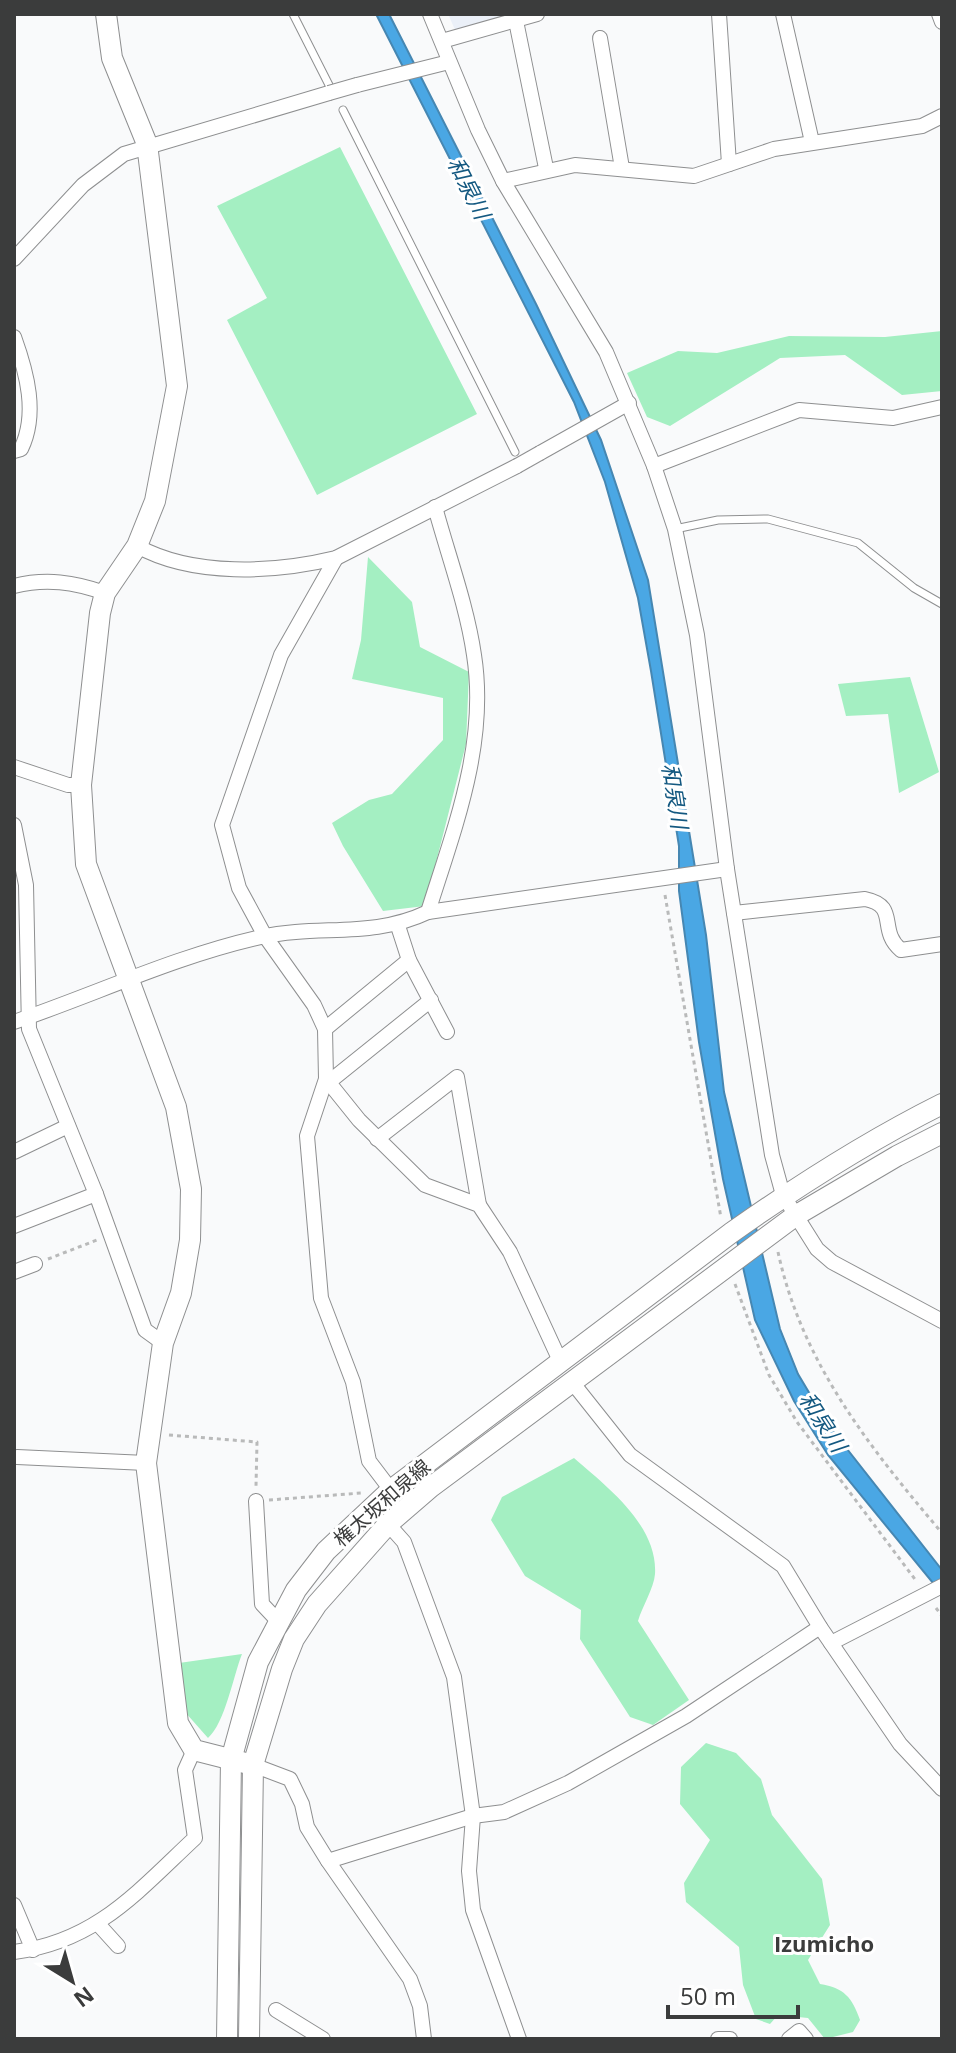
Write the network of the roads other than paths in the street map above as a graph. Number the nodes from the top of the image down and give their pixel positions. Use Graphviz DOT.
graph roads {
  1 [pos="106,14"];
  2 [pos="293,14"];
  3 [pos="430,14"];
  4 [pos="537,14"];
  5 [pos="719,14"];
  6 [pos="783,14"];
  7 [pos="939,14"];
  8 [pos="516,21"];
  9 [pos="942,22"];
  10 [pos="600,38"];
  11 [pos="442,41"];
  12 [pos="449,62"];
  13 [pos="329,89"];
  14 [pos="343,110"];
  15 [pos="942,116"];
  16 [pos="812,142"];
  17 [pos="148,149"];
  18 [pos="729,164"];
  19 [pos="546,168"];
  20 [pos="622,168"];
  21 [pos="503,181"];
  22 [pos="14,259"];
  23 [pos="14,337"];
  24 [pos="629,403"];
  25 [pos="942,407"];
  26 [pos="14,451"];
  27 [pos="516,459"];
  28 [pos="654,466"];
  29 [pos="435,507"];
  30 [pos="675,529"];
  31 [pos="137,546"];
  32 [pos="336,558"];
  33 [pos="14,586"];
  34 [pos="105,593"];
  35 [pos="942,604"];
  36 [pos="14,767"];
  37 [pos="81,785"];
  38 [pos="14,825"];
  39 [pos="727,869"];
  40 [pos="428,912"];
  41 [pos="734,913"];
  42 [pos="20,920"];
  43 [pos="398,926"];
  44 [pos="265,936"];
  45 [pos="942,944"];
  46 [pos="409,960"];
  47 [pos="126,979"];
  48 [pos="431,1000"];
  49 [pos="20,1020"];
  50 [pos="325,1029"];
  51 [pos="447,1032"];
  52 [pos="328,1081"];
  53 [pos="942,1104"];
  54 [pos="68,1126"];
  55 [pos="942,1133"];
  56 [pos="377,1139"];
  57 [pos="14,1152"];
  58 [pos="96,1194"];
  59 [pos="783,1195"];
  60 [pos="479,1205"];
  61 [pos="795,1216"];
  62 [pos="14,1226"];
  63 [pos="35,1264"];
  64 [pos="14,1272"];
  65 [pos="942,1321"];
  66 [pos="163,1343"];
  67 [pos="561,1363"];
  68 [pos="572,1382"];
  69 [pos="17,1457"];
  70 [pos="146,1463"];
  71 [pos="391,1490"];
  72 [pos="256,1501"];
  73 [pos="388,1524"];
  74 [pos="933,1591"];
  75 [pos="277,1620"];
  76 [pos="820,1627"];
  77 [pos="831,1643"];
  78 [pos="194,1750"];
  79 [pos="231,1760"];
  80 [pos="253,1765"];
  81 [pos="942,1789"];
  82 [pos="473,1816"];
  83 [pos="328,1861"];
  84 [pos="14,1905"];
  85 [pos="99,1925"];
  86 [pos="118,1946"];
  87 [pos="33,1950"];
  88 [pos="14,1952"];
  89 [pos="276,2010"];
  90 [pos="227,2039"];
  91 [pos="249,2039"];
  92 [pos="323,2039"];
  93 [pos="424,2039"];
  94 [pos="519,2039"];
  95 [pos="718,2039"];
  96 [pos="730,2039"];
  97 [pos="789,2039"];
  98 [pos="806,2039"];
  1 -- 17 [label="street"];
  2 -- 13 [label="lane"];
  3 -- 11 [label="street"];
  4 -- 8 [label="street"];
  5 -- 18 [label="street"];
  6 -- 16 [label="street"];
  7 -- 9 [label="street"];
  8 -- 11 [label="street"];
  8 -- 19 [label="street"];
  10 -- 20 [label="street"];
  11 -- 12 [label="street"];
  12 -- 13 [label="street, bridge"];
  12 -- 21 [label="street"];
  13 -- 17 [label="street"];
  14 -- 27 [label="lane"];
  15 -- 16 [label="street"];
  16 -- 18 [label="street"];
  17 -- 22 [label="street"];
  17 -- 31 [label="street"];
  18 -- 20 [label="street"];
  19 -- 20 [label="street"];
  19 -- 21 [label="street"];
  21 -- 24 [label="street"];
  23 -- 26 [label="street"];
  24 -- 27 [label="street, bridge"];
  24 -- 28 [label="street"];
  25 -- 28 [label="street"];
  27 -- 29 [label="street"];
  28 -- 30 [label="street"];
  29 -- 32 [label="street"];
  29 -- 40 [label="street"];
  30 -- 35 [label="lane"];
  30 -- 39 [label="street"];
  31 -- 32 [label="street"];
  31 -- 34 [label="street"];
  32 -- 44 [label="street"];
  33 -- 34 [label="street"];
  34 -- 37 [label="street"];
  36 -- 37 [label="street"];
  37 -- 47 [label="street"];
  38 -- 42 [label="street"];
  39 -- 40 [label="street"];
  39 -- 41 [label="street"];
  40 -- 43 [label="street"];
  41 -- 45 [label="street"];
  41 -- 59 [label="street"];
  42 -- 49 [label="street"];
  43 -- 44 [label="street"];
  43 -- 46 [label="street"];
  44 -- 47 [label="street"];
  44 -- 50 [label="street"];
  46 -- 48 [label="street"];
  46 -- 50 [label="street"];
  47 -- 49 [label="street"];
  47 -- 66 [label="street"];
  48 -- 51 [label="street"];
  48 -- 52 [label="street"];
  49 -- 54 [label="street"];
  50 -- 52 [label="street"];
  52 -- 56 [label="street"];
  52 -- 71 [label="street"];
  53 -- 59 [label="street"];
  54 -- 57 [label="street"];
  54 -- 58 [label="street"];
  55 -- 61 [label="street"];
  56 -- 60 [label="street"];
  56 -- 60 [label="street"];
  58 -- 62 [label="street"];
  58 -- 66 [label="street"];
  59 -- 61 [label="street"];
  59 -- 67 [label="street, 権太坂和泉線"];
  60 -- 67 [label="street"];
  61 -- 65 [label="street"];
  61 -- 68 [label="street, 権太坂和泉線"];
  63 -- 64 [label="street"];
  66 -- 70 [label="street"];
  67 -- 71 [label="street, 権太坂和泉線"];
  68 -- 73 [label="street, 権太坂和泉線"];
  68 -- 76 [label="street"];
  69 -- 70 [label="street"];
  70 -- 78 [label="street"];
  71 -- 75 [label="street, 権太坂和泉線"];
  72 -- 75 [label="street"];
  73 -- 80 [label="street, 権太坂和泉線"];
  73 -- 82 [label="street"];
  74 -- 77 [label="street"];
  75 -- 79 [label="street, 権太坂和泉線"];
  76 -- 77 [label="street"];
  76 -- 82 [label="street"];
  77 -- 81 [label="street"];
  78 -- 79 [label="street"];
  78 -- 85 [label="street"];
  79 -- 80 [label="street"];
  79 -- 90 [label="street, 権太坂和泉線"];
  80 -- 83 [label="street"];
  80 -- 91 [label="street, 権太坂和泉線"];
  82 -- 83 [label="street"];
  82 -- 94 [label="street"];
  83 -- 93 [label="street"];
  84 -- 87 [label="street"];
  85 -- 86 [label="street"];
  85 -- 87 [label="street"];
  87 -- 88 [label="street"];
  89 -- 92 [label="street"];
  95 -- 96 [label="street"];
  97 -- 98 [label="street"];
}
